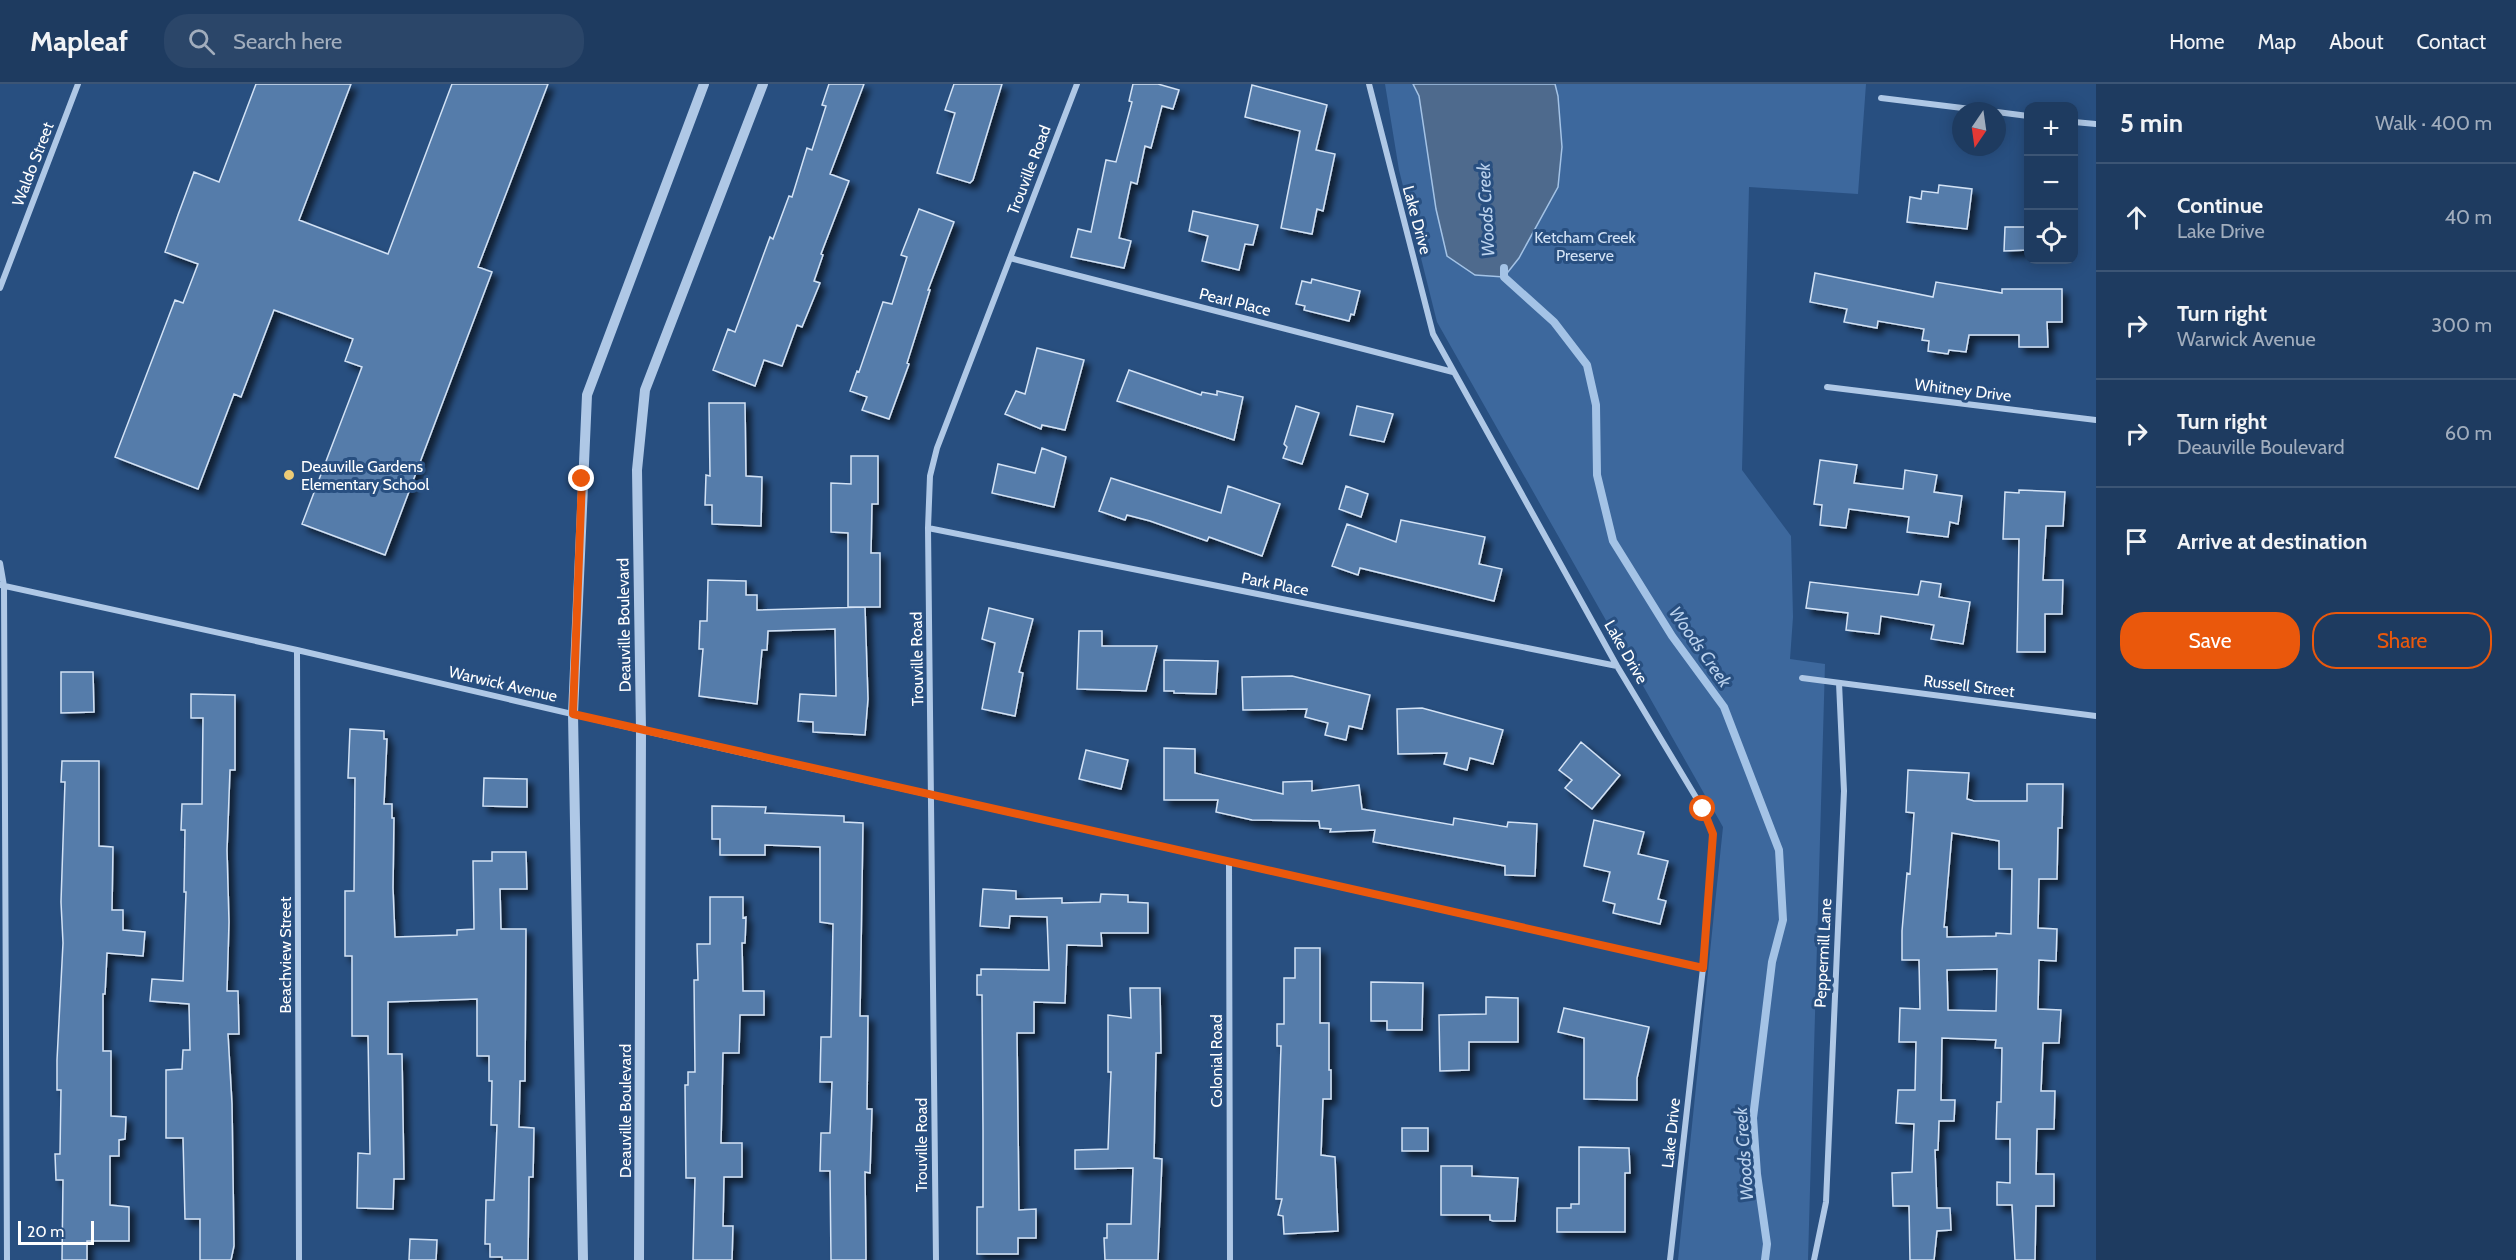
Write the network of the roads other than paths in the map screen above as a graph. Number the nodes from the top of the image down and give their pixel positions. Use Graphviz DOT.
graph roads {
  1 [pos="78,84"];
  2 [pos="704,84"];
  3 [pos="763,84"];
  4 [pos="1077,84"];
  5 [pos="1369,84"];
  6 [pos="1881,98"];
  7 [pos="1952,107"];
  8 [pos="2006,113"];
  9 [pos="2024,115"];
  10 [pos="2078,122"];
  11 [pos="2096,124"];
  12 [pos="1010,258"];
  13 [pos="0,288"];
  14 [pos="1453,372"];
  15 [pos="1827,387"];
  16 [pos="2096,420"];
  17 [pos="928,528"];
  18 [pos="0,563"];
  19 [pos="2,585"];
  20 [pos="297,650"];
  21 [pos="1617,666"];
  22 [pos="1802,678"];
  23 [pos="1839,683"];
  24 [pos="573,714"];
  25 [pos="2096,716"];
  26 [pos="641,730"];
  27 [pos="932,796"];
  28 [pos="1229,862"];
  29 [pos="1703,968"];
  30 [pos="7,1260"];
  31 [pos="299,1260"];
  32 [pos="583,1260"];
  33 [pos="639,1260"];
  34 [pos="936,1260"];
  35 [pos="1230,1260"];
  36 [pos="1670,1260"];
  37 [pos="1814,1260"];
  1 -- 13 [label="street, Waldo Street"];
  2 -- 24 [label="street"];
  3 -- 26 [label="street, Deauville Boulevard"];
  4 -- 12 [label="street, Trouville Road"];
  5 -- 14 [label="street, Lake Drive"];
  6 -- 7 [label="street"];
  8 -- 9 [label="street"];
  10 -- 11 [label="street"];
  12 -- 14 [label="street, Pearl Place"];
  12 -- 17 [label="street, Trouville Road"];
  14 -- 21 [label="street, Lake Drive"];
  15 -- 16 [label="street, Whitney Drive"];
  17 -- 21 [label="street, Park Place"];
  17 -- 27 [label="street, Trouville Road"];
  18 -- 19 [label="street"];
  19 -- 20 [label="street, Warwick Avenue"];
  19 -- 30 [label="street"];
  20 -- 24 [label="street, Warwick Avenue"];
  20 -- 31 [label="street, Beachview Street"];
  21 -- 29 [label="street, Lake Drive"];
  22 -- 23 [label="street"];
  23 -- 25 [label="street, Russell Street"];
  23 -- 37 [label="street, Peppermill Lane"];
  24 -- 26 [label="street, Warwick Avenue"];
  24 -- 32 [label="street"];
  26 -- 27 [label="street, Warwick Avenue"];
  26 -- 33 [label="street, Deauville Boulevard"];
  27 -- 28 [label="street, Warwick Avenue"];
  27 -- 34 [label="street, Trouville Road"];
  28 -- 29 [label="street, Warwick Avenue"];
  28 -- 35 [label="street, Colonial Road"];
  29 -- 36 [label="street, Lake Drive"];
}
